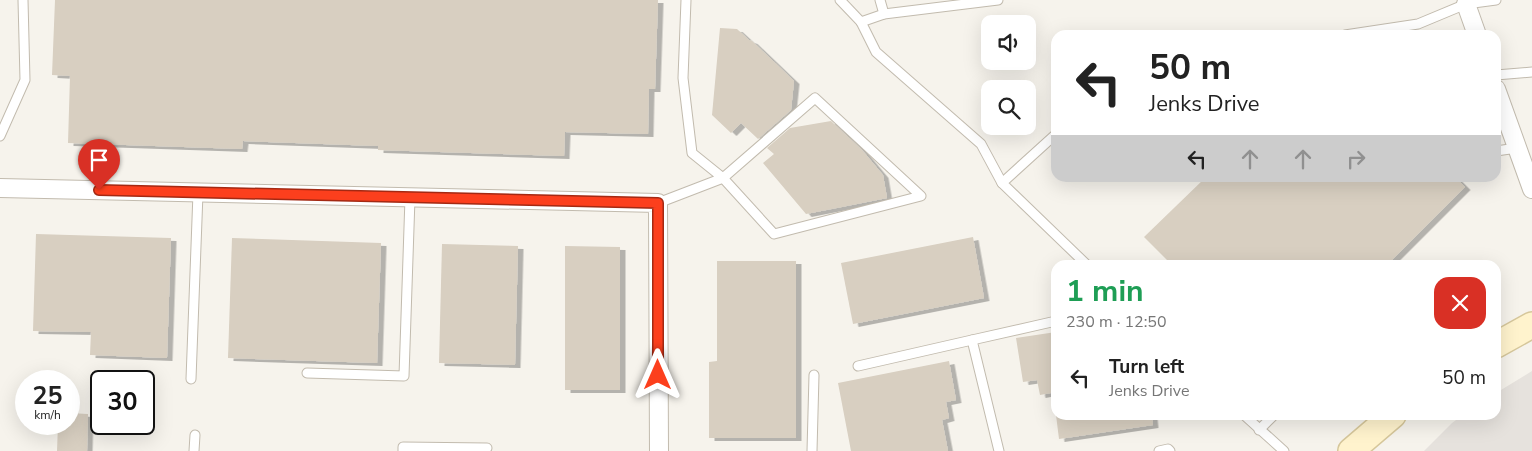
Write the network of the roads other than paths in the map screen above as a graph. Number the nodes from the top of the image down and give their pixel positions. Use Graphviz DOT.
graph roads {
  1 [pos="23,0"];
  2 [pos="686,0"];
  3 [pos="840,0"];
  4 [pos="880,0"];
  5 [pos="998,0"];
  6 [pos="1496,0"];
  7 [pos="1466,1"];
  8 [pos="884,14"];
  9 [pos="861,22"];
  10 [pos="1381,30"];
  11 [pos="1475,30"];
  12 [pos="1532,72"];
  13 [pos="1501,75"];
  14 [pos="1501,103"];
  15 [pos="0,136"];
  16 [pos="1051,139"];
  17 [pos="1517,148"];
  18 [pos="1501,150"];
  19 [pos="723,178"];
  20 [pos="1002,183"];
  21 [pos="0,188"];
  22 [pos="1532,189"];
  23 [pos="198,193"];
  24 [pos="410,198"];
  25 [pos="658,203"];
  26 [pos="1082,260"];
  27 [pos="1051,322"];
  28 [pos="1532,325"];
  29 [pos="972,340"];
  30 [pos="1501,342"];
  31 [pos="858,366"];
  32 [pos="307,373"];
  33 [pos="814,375"];
  34 [pos="191,379"];
  35 [pos="1249,420"];
  36 [pos="1269,420"];
  37 [pos="1387,420"];
  38 [pos="1259,430"];
  39 [pos="195,435"];
  40 [pos="487,448"];
  41 [pos="194,451"];
  42 [pos="403,451"];
  43 [pos="658,451"];
  44 [pos="812,451"];
  45 [pos="999,451"];
  46 [pos="1159,451"];
  47 [pos="1170,451"];
  48 [pos="1284,451"];
  49 [pos="1351,451"];
  1 -- 15 [label="lane"];
  2 -- 19 [label="lane"];
  3 -- 9 [label="lane"];
  4 -- 8 [label="lane"];
  5 -- 8 [label="lane"];
  6 -- 7 [label="lane"];
  7 -- 10 [label="lane"];
  7 -- 11 [label="street"];
  8 -- 9 [label="lane"];
  9 -- 20 [label="lane"];
  12 -- 13 [label="lane"];
  14 -- 17 [label="street"];
  16 -- 20 [label="lane"];
  17 -- 18 [label="lane"];
  17 -- 22 [label="street"];
  19 -- 19 [label="lane"];
  19 -- 25 [label="lane"];
  20 -- 26 [label="lane"];
  21 -- 23 [label="street"];
  23 -- 24 [label="street"];
  23 -- 34 [label="lane"];
  24 -- 25 [label="street"];
  24 -- 32 [label="lane"];
  25 -- 43 [label="street"];
  27 -- 29 [label="lane"];
  28 -- 30 [label="main road"];
  29 -- 31 [label="lane"];
  29 -- 45 [label="lane"];
  33 -- 44 [label="lane"];
  35 -- 38 [label="lane"];
  36 -- 38 [label="lane"];
  37 -- 49 [label="main road"];
  38 -- 48 [label="lane"];
  39 -- 41 [label="lane"];
  40 -- 42 [label="lane"];
  46 -- 47 [label="lane"];
}
